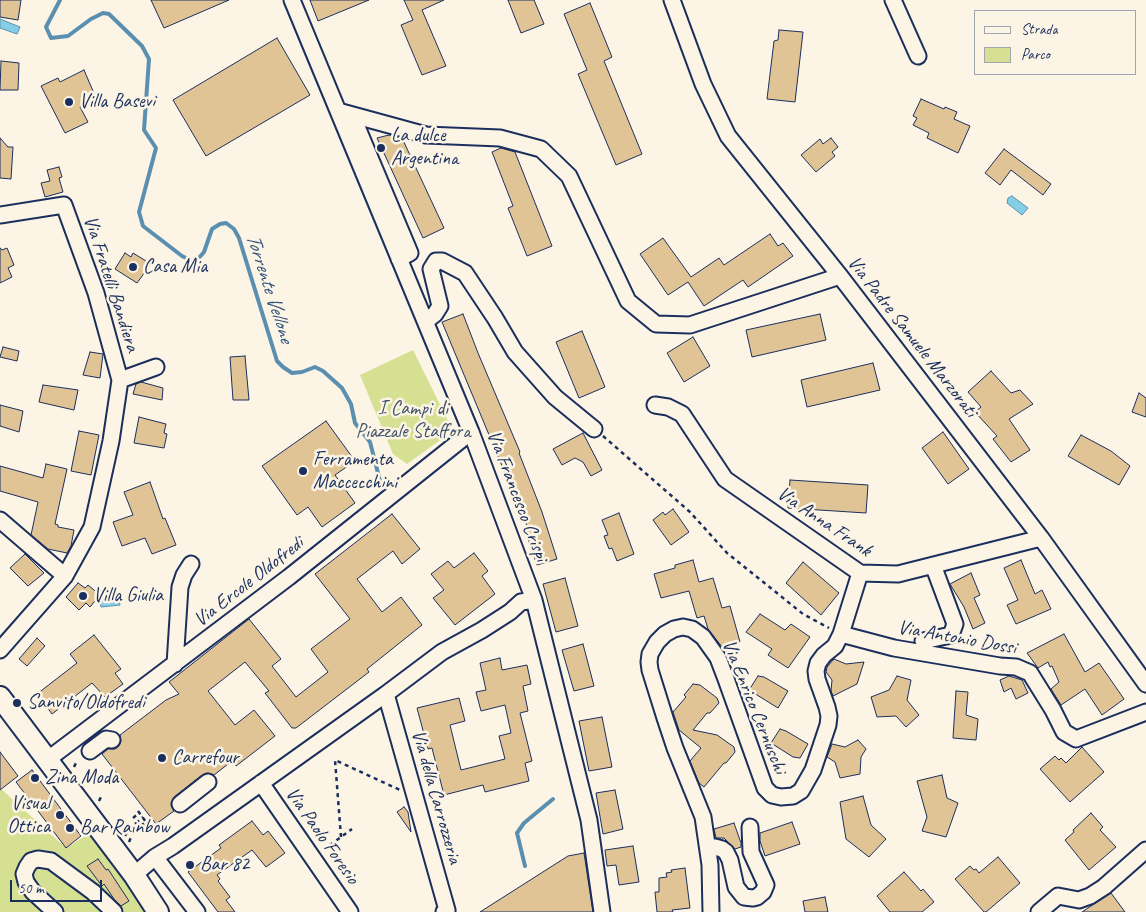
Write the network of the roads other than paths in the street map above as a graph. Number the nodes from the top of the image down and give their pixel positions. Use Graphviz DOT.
graph roads {
  1 [pos="292,0"];
  2 [pos="672,0"];
  3 [pos="893,0"];
  4 [pos="918,56"];
  5 [pos="345,113"];
  6 [pos="0,214"];
  7 [pos="840,276"];
  8 [pos="426,321"];
  9 [pos="156,367"];
  10 [pos="120,380"];
  11 [pos="655,405"];
  12 [pos="594,429"];
  13 [pos="471,432"];
  14 [pos="0,520"];
  15 [pos="1041,538"];
  16 [pos="191,564"];
  17 [pos="933,565"];
  18 [pos="860,574"];
  19 [pos="65,576"];
  20 [pos="534,600"];
  21 [pos="841,634"];
  22 [pos="923,641"];
  23 [pos="0,650"];
  24 [pos="176,664"];
  25 [pos="1146,684"];
  26 [pos="386,694"];
  27 [pos="0,697"];
  28 [pos="1146,712"];
  29 [pos="112,740"];
  30 [pos="90,751"];
  31 [pos="48,760"];
  32 [pos="208,782"];
  33 [pos="261,783"];
  34 [pos="180,804"];
  35 [pos="750,827"];
  36 [pos="708,848"];
  37 [pos="1146,850"];
  38 [pos="155,857"];
  39 [pos="134,875"];
  40 [pos="446,911"];
  41 [pos="55,912"];
  42 [pos="114,912"];
  43 [pos="158,912"];
  44 [pos="197,912"];
  45 [pos="350,912"];
  46 [pos="602,912"];
  47 [pos="711,912"];
  48 [pos="1039,912"];
  1 -- 5 [label="street, Via Francesco Crispi"];
  2 -- 7 [label="street, Via Padre Samuele Marzorati"];
  3 -- 4 [label="street"];
  5 -- 7 [label="street"];
  5 -- 8 [label="street, Via Francesco Crispi"];
  6 -- 10 [label="street, Via Fratelli Bandiera"];
  7 -- 15 [label="street, Via Padre Samuele Marzorati"];
  8 -- 12 [label="street"];
  8 -- 13 [label="street, Via Francesco Crispi"];
  9 -- 10 [label="street, Via Fratelli Bandiera"];
  10 -- 19 [label="street, Via Fratelli Bandiera"];
  11 -- 18 [label="street, Via Anna Frank"];
  13 -- 20 [label="street, Via Francesco Crispi"];
  13 -- 24 [label="street, Via Ercole Oldofredi"];
  14 -- 19 [label="street"];
  15 -- 17 [label="street, Via Anna Frank"];
  15 -- 25 [label="street, Via Padre Samuele Marzorati"];
  16 -- 24 [label="street"];
  17 -- 18 [label="street, Via Anna Frank"];
  17 -- 22 [label="street"];
  18 -- 21 [label="street, Via Enrico Cernuschi"];
  19 -- 23 [label="street, Via Fratelli Bandiera"];
  20 -- 26 [label="street"];
  20 -- 46 [label="street, Via Francesco Crispi"];
  21 -- 28 [label="street, Via Antonio Dossi"];
  21 -- 36 [label="street, Via Enrico Cernuschi"];
  24 -- 31 [label="street, Via Ercole Oldofredi"];
  26 -- 33 [label="street"];
  26 -- 40 [label="street, Via della Carrozzeria"];
  27 -- 31 [label="main road"];
  29 -- 30 [label="street"];
  31 -- 39 [label="main road"];
  32 -- 34 [label="street"];
  33 -- 38 [label="street"];
  33 -- 45 [label="street, Via Paolo Foresio"];
  35 -- 36 [label="street"];
  36 -- 47 [label="street, Via Enrico Cernuschi"];
  37 -- 48 [label="street"];
  38 -- 39 [label="street"];
  38 -- 44 [label="street"];
  39 -- 43 [label="main road"];
  41 -- 42 [label="street"];
}
